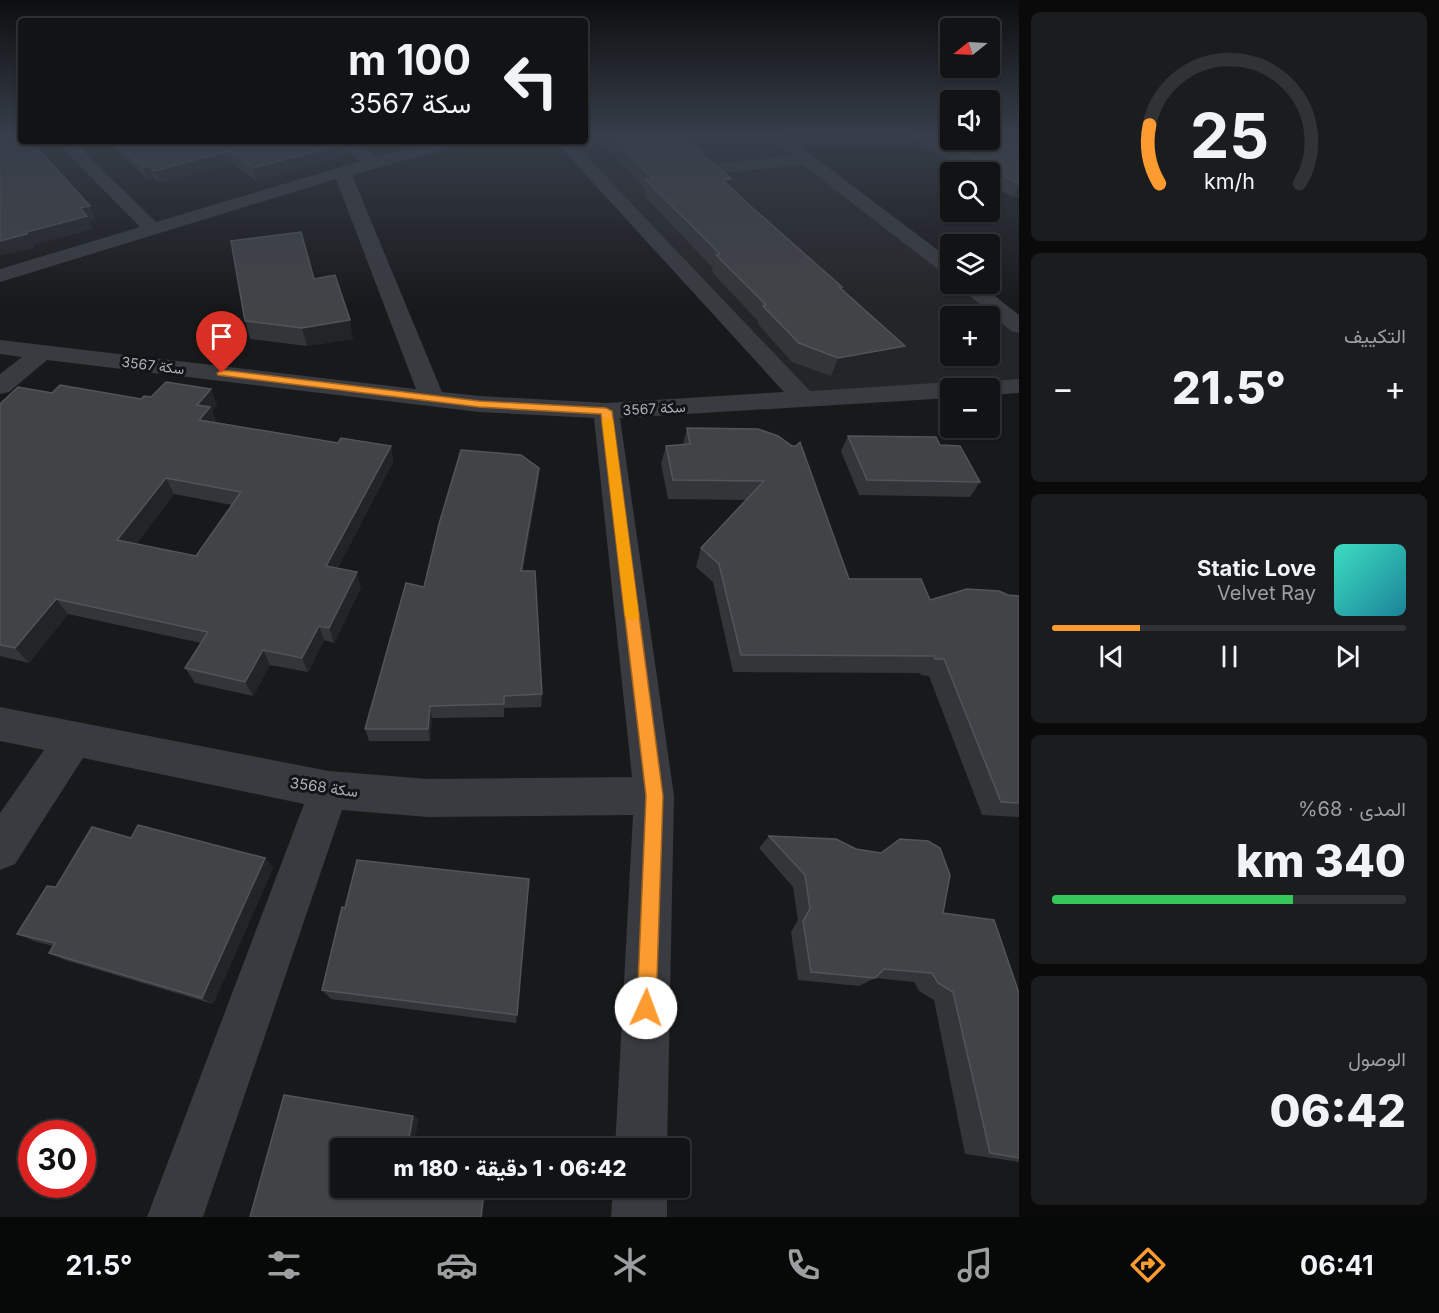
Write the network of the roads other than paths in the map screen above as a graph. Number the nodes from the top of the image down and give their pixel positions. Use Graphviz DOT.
graph roads {
  1 [pos="114,191"];
  2 [pos="281,191"];
  3 [pos="349,191"];
  4 [pos="610,191"];
  5 [pos="850,191"];
  6 [pos="153,230"];
  7 [pos="940,261"];
  8 [pos="0,276"];
  9 [pos="980,294"];
  10 [pos="1019,326"];
  11 [pos="0,347"];
  12 [pos="42,351"];
  13 [pos="1019,386"];
  14 [pos="0,387"];
  15 [pos="1000,387"];
  16 [pos="940,391"];
  17 [pos="432,398"];
  18 [pos="804,399"];
  19 [pos="606,411"];
  20 [pos="0,724"];
  21 [pos="73,740"];
  22 [pos="329,790"];
  23 [pos="654,796"];
  24 [pos="0,849"];
  25 [pos="641,1138"];
  26 [pos="640,1198"];
  27 [pos="176,1217"];
  28 [pos="639,1217"];
  1 -- 6 [label="street"];
  2 -- 6 [label="street"];
  3 -- 17 [label="street"];
  4 -- 18 [label="street"];
  5 -- 7 [label="street"];
  6 -- 8 [label="street"];
  9 -- 10 [label="street"];
  11 -- 12 [label="street, سكة 3567"];
  12 -- 14 [label="street"];
  12 -- 17 [label="street, سكة 3567"];
  13 -- 15 [label="street"];
  16 -- 18 [label="street, سكة 3567"];
  17 -- 19 [label="street, سكة 3567"];
  18 -- 19 [label="street, سكة 3567"];
  19 -- 23 [label="street"];
  20 -- 21 [label="street, سكة 3568"];
  21 -- 22 [label="street, سكة 3568"];
  21 -- 24 [label="street"];
  22 -- 23 [label="street, سكة 3568"];
  22 -- 27 [label="street"];
  23 -- 25 [label="street"];
  26 -- 28 [label="street"];
}
